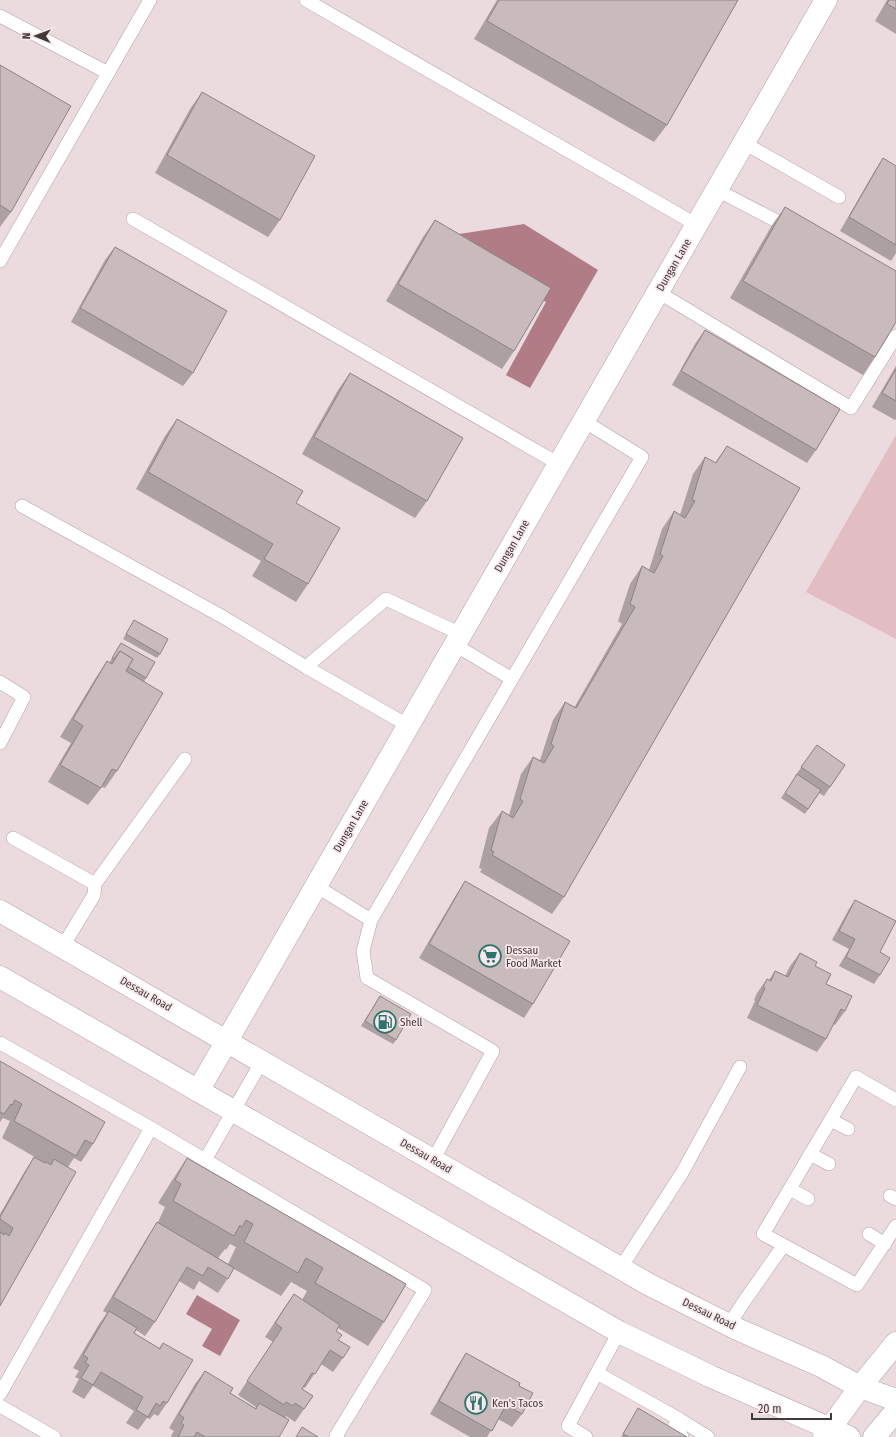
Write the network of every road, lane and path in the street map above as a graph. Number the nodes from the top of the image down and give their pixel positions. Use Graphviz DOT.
graph roads {
  1 [pos="150,0"];
  2 [pos="306,0"];
  3 [pos="826,0"];
  4 [pos="0,16"];
  5 [pos="108,73"];
  6 [pos="744,143"];
  7 [pos="717,190"];
  8 [pos="839,197"];
  9 [pos="133,219"];
  10 [pos="697,224"];
  11 [pos="800,234"];
  12 [pos="0,261"];
  13 [pos="658,292"];
  14 [pos="896,336"];
  15 [pos="584,421"];
  16 [pos="559,464"];
  17 [pos="22,506"];
  18 [pos="458,640"];
  19 [pos="306,667"];
  20 [pos="512,679"];
  21 [pos="0,682"];
  22 [pos="409,726"];
  23 [pos="0,743"];
  24 [pos="185,759"];
  25 [pos="13,838"];
  26 [pos="94,884"];
  27 [pos="316,886"];
  28 [pos="0,911"];
  29 [pos="371,920"];
  30 [pos="63,946"];
  31 [pos="0,977"];
  32 [pos="227,1041"];
  33 [pos="0,1043"];
  34 [pos="262,1061"];
  35 [pos="740,1067"];
  36 [pos="198,1091"];
  37 [pos="896,1100"];
  38 [pos="233,1111"];
  39 [pos="831,1120"];
  40 [pos="151,1128"];
  41 [pos="848,1129"];
  42 [pos="810,1154"];
  43 [pos="205,1160"];
  44 [pos="432,1160"];
  45 [pos="829,1164"];
  46 [pos="790,1189"];
  47 [pos="808,1200"];
  48 [pos="896,1226"];
  49 [pos="869,1234"];
  50 [pos="885,1244"];
  51 [pos="783,1246"];
  52 [pos="620,1269"];
  53 [pos="729,1325"];
  54 [pos="619,1332"];
  55 [pos="896,1343"];
  56 [pos="597,1373"];
  57 [pos="860,1387"];
  58 [pos="0,1394"];
  59 [pos="896,1400"];
  60 [pos="0,1406"];
  61 [pos="896,1411"];
  62 [pos="677,1422"];
  63 [pos="662,1426"];
  64 [pos="835,1435"];
  65 [pos="54,1437"];
  66 [pos="338,1437"];
  67 [pos="586,1437"];
  68 [pos="682,1437"];
  69 [pos="708,1437"];
  70 [pos="874,1437"];
  1 -- 5 [label="lane"];
  2 -- 10 [label="lane"];
  3 -- 6 [label="main road, Dungan Lane"];
  4 -- 5 [label="lane"];
  5 -- 12 [label="lane"];
  6 -- 7 [label="main road, Dungan Lane"];
  6 -- 8 [label="lane"];
  7 -- 10 [label="main road, Dungan Lane"];
  7 -- 11 [label="lane"];
  9 -- 16 [label="lane"];
  10 -- 13 [label="main road, Dungan Lane"];
  13 -- 14 [label="lane"];
  13 -- 15 [label="main road, Dungan Lane"];
  15 -- 16 [label="main road, Dungan Lane"];
  15 -- 20 [label="lane"];
  16 -- 18 [label="main road, Dungan Lane"];
  17 -- 19 [label="lane"];
  18 -- 19 [label="lane"];
  18 -- 20 [label="lane"];
  18 -- 22 [label="main road, Dungan Lane"];
  19 -- 22 [label="lane"];
  20 -- 29 [label="lane"];
  21 -- 23 [label="lane"];
  22 -- 27 [label="main road, Dungan Lane"];
  24 -- 26 [label="lane"];
  25 -- 26 [label="lane"];
  26 -- 30 [label="lane"];
  27 -- 29 [label="lane"];
  27 -- 32 [label="main road, Dungan Lane"];
  28 -- 30 [label="main road, Dessau Road"];
  29 -- 44 [label="lane"];
  30 -- 32 [label="main road, Dessau Road"];
  31 -- 36 [label="main road"];
  32 -- 34 [label="main road, Dessau Road"];
  32 -- 36 [label="main road, Dungan Lane"];
  33 -- 40 [label="lane"];
  34 -- 38 [label="lane"];
  34 -- 44 [label="main road, Dessau Road"];
  35 -- 52 [label="lane"];
  36 -- 38 [label="main road"];
  37 -- 39 [label="lane"];
  38 -- 43 [label="lane"];
  38 -- 54 [label="main road"];
  39 -- 41 [label="lane"];
  39 -- 42 [label="lane"];
  40 -- 43 [label="lane"];
  40 -- 58 [label="lane"];
  42 -- 45 [label="lane"];
  42 -- 46 [label="lane"];
  43 -- 66 [label="lane"];
  44 -- 52 [label="main road, Dessau Road"];
  46 -- 47 [label="lane"];
  46 -- 51 [label="lane"];
  48 -- 50 [label="lane"];
  49 -- 50 [label="lane"];
  50 -- 51 [label="lane"];
  51 -- 53 [label="lane"];
  52 -- 53 [label="main road, Dessau Road"];
  53 -- 57 [label="main road, Dessau Road"];
  54 -- 56 [label="lane"];
  54 -- 64 [label="main road"];
  55 -- 57 [label="main road"];
  56 -- 62 [label="lane"];
  56 -- 67 [label="lane"];
  57 -- 59 [label="main road, Dessau Road"];
  57 -- 64 [label="main road"];
  60 -- 65 [label="lane"];
  61 -- 70 [label="main road"];
  62 -- 63 [label="lane"];
  62 -- 68 [label="lane"];
  62 -- 69 [label="lane"];
}
